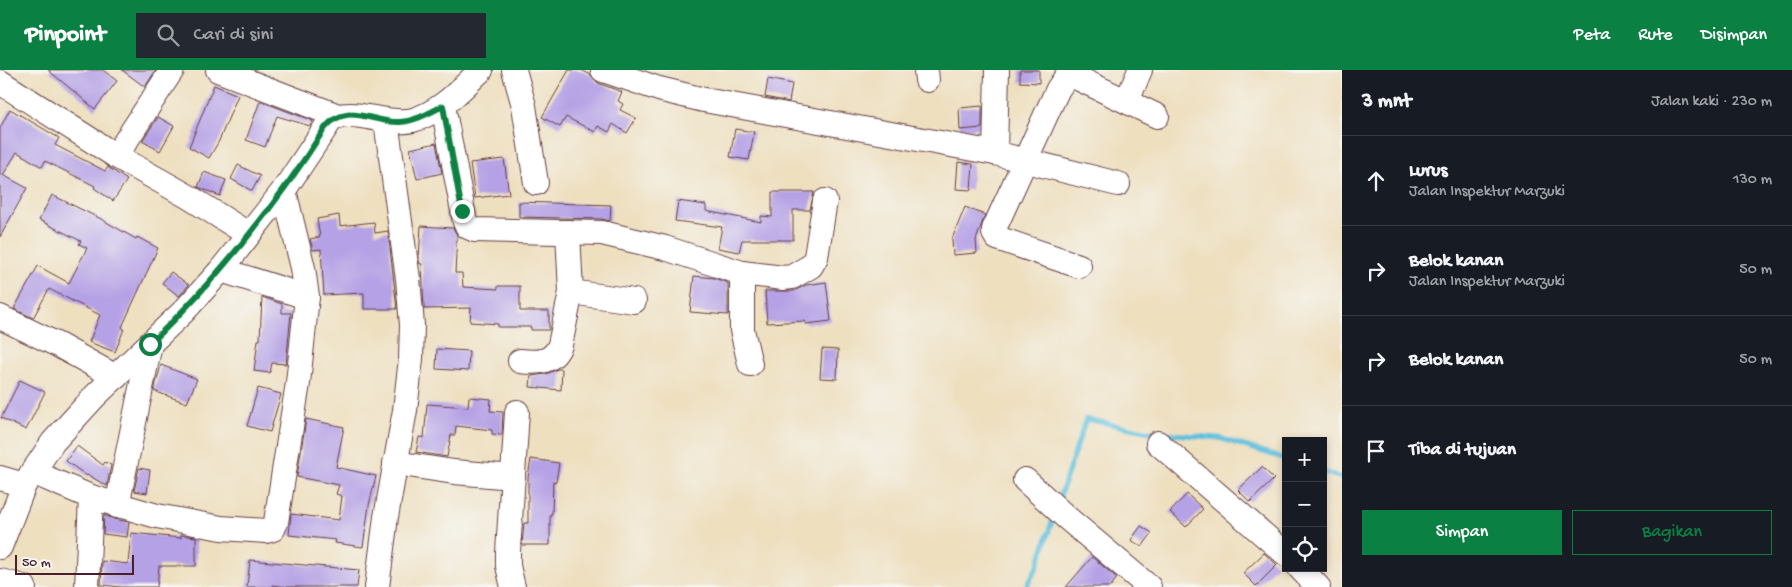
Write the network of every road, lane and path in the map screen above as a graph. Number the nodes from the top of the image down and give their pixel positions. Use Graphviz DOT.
graph roads {
  1 [pos="172,70"];
  2 [pos="218,70"];
  3 [pos="481,70"];
  4 [pos="514,70"];
  5 [pos="603,70"];
  6 [pos="997,70"];
  7 [pos="1140,70"];
  8 [pos="1070,72"];
  9 [pos="0,82"];
  10 [pos="1127,102"];
  11 [pos="443,106"];
  12 [pos="338,116"];
  13 [pos="1158,116"];
  14 [pos="386,121"];
  15 [pos="995,153"];
  16 [pos="116,156"];
  17 [pos="1024,160"];
  18 [pos="536,183"];
  19 [pos="1118,184"];
  20 [pos="284,190"];
  21 [pos="825,200"];
  22 [pos="568,232"];
  23 [pos="248,234"];
  24 [pos="1079,266"];
  25 [pos="221,270"];
  26 [pos="742,273"];
  27 [pos="571,292"];
  28 [pos="306,297"];
  29 [pos="634,301"];
  30 [pos="0,317"];
  31 [pos="150,344"];
  32 [pos="520,361"];
  33 [pos="750,364"];
  34 [pos="116,377"];
  35 [pos="517,412"];
  36 [pos="1158,443"];
  37 [pos="395,463"];
  38 [pos="512,477"];
  39 [pos="0,478"];
  40 [pos="28,478"];
  41 [pos="1025,480"];
  42 [pos="91,498"];
  43 [pos="117,506"];
  44 [pos="0,548"];
  45 [pos="1282,551"];
  46 [pos="1304,572"];
  47 [pos="0,581"];
  48 [pos="24,587"];
  49 [pos="87,587"];
  50 [pos="378,587"];
  51 [pos="513,587"];
  52 [pos="1149,587"];
  53 [pos="1318,587"];
  1 -- 16 [label="street"];
  2 -- 12 [label="street"];
  3 -- 11 [label="street"];
  4 -- 18 [label="street"];
  5 -- 15 [label="street"];
  6 -- 15 [label="street"];
  7 -- 10 [label="street"];
  8 -- 10 [label="street"];
  8 -- 17 [label="street"];
  9 -- 16 [label="street"];
  10 -- 13 [label="street"];
  11 -- 14 [label="street"];
  11 -- 22 [label="street"];
  12 -- 14 [label="street"];
  12 -- 20 [label="street"];
  14 -- 37 [label="street"];
  15 -- 17 [label="street"];
  16 -- 23 [label="street"];
  17 -- 19 [label="street"];
  17 -- 24 [label="street"];
  20 -- 23 [label="street"];
  20 -- 28 [label="street"];
  21 -- 26 [label="street"];
  22 -- 26 [label="street"];
  22 -- 27 [label="street"];
  23 -- 25 [label="street"];
  25 -- 28 [label="street"];
  25 -- 31 [label="street"];
  26 -- 33 [label="street"];
  27 -- 29 [label="street"];
  27 -- 32 [label="street"];
  28 -- 43 [label="street"];
  30 -- 34 [label="street"];
  31 -- 34 [label="street"];
  31 -- 43 [label="street"];
  34 -- 40 [label="street"];
  35 -- 38 [label="street"];
  36 -- 45 [label="street"];
  37 -- 38 [label="street"];
  37 -- 50 [label="street"];
  38 -- 51 [label="street"];
  39 -- 40 [label="street"];
  40 -- 42 [label="street"];
  40 -- 44 [label="street"];
  41 -- 52 [label="street"];
  42 -- 43 [label="street"];
  42 -- 49 [label="street"];
  46 -- 53 [label="street"];
  47 -- 48 [label="street"];
}
